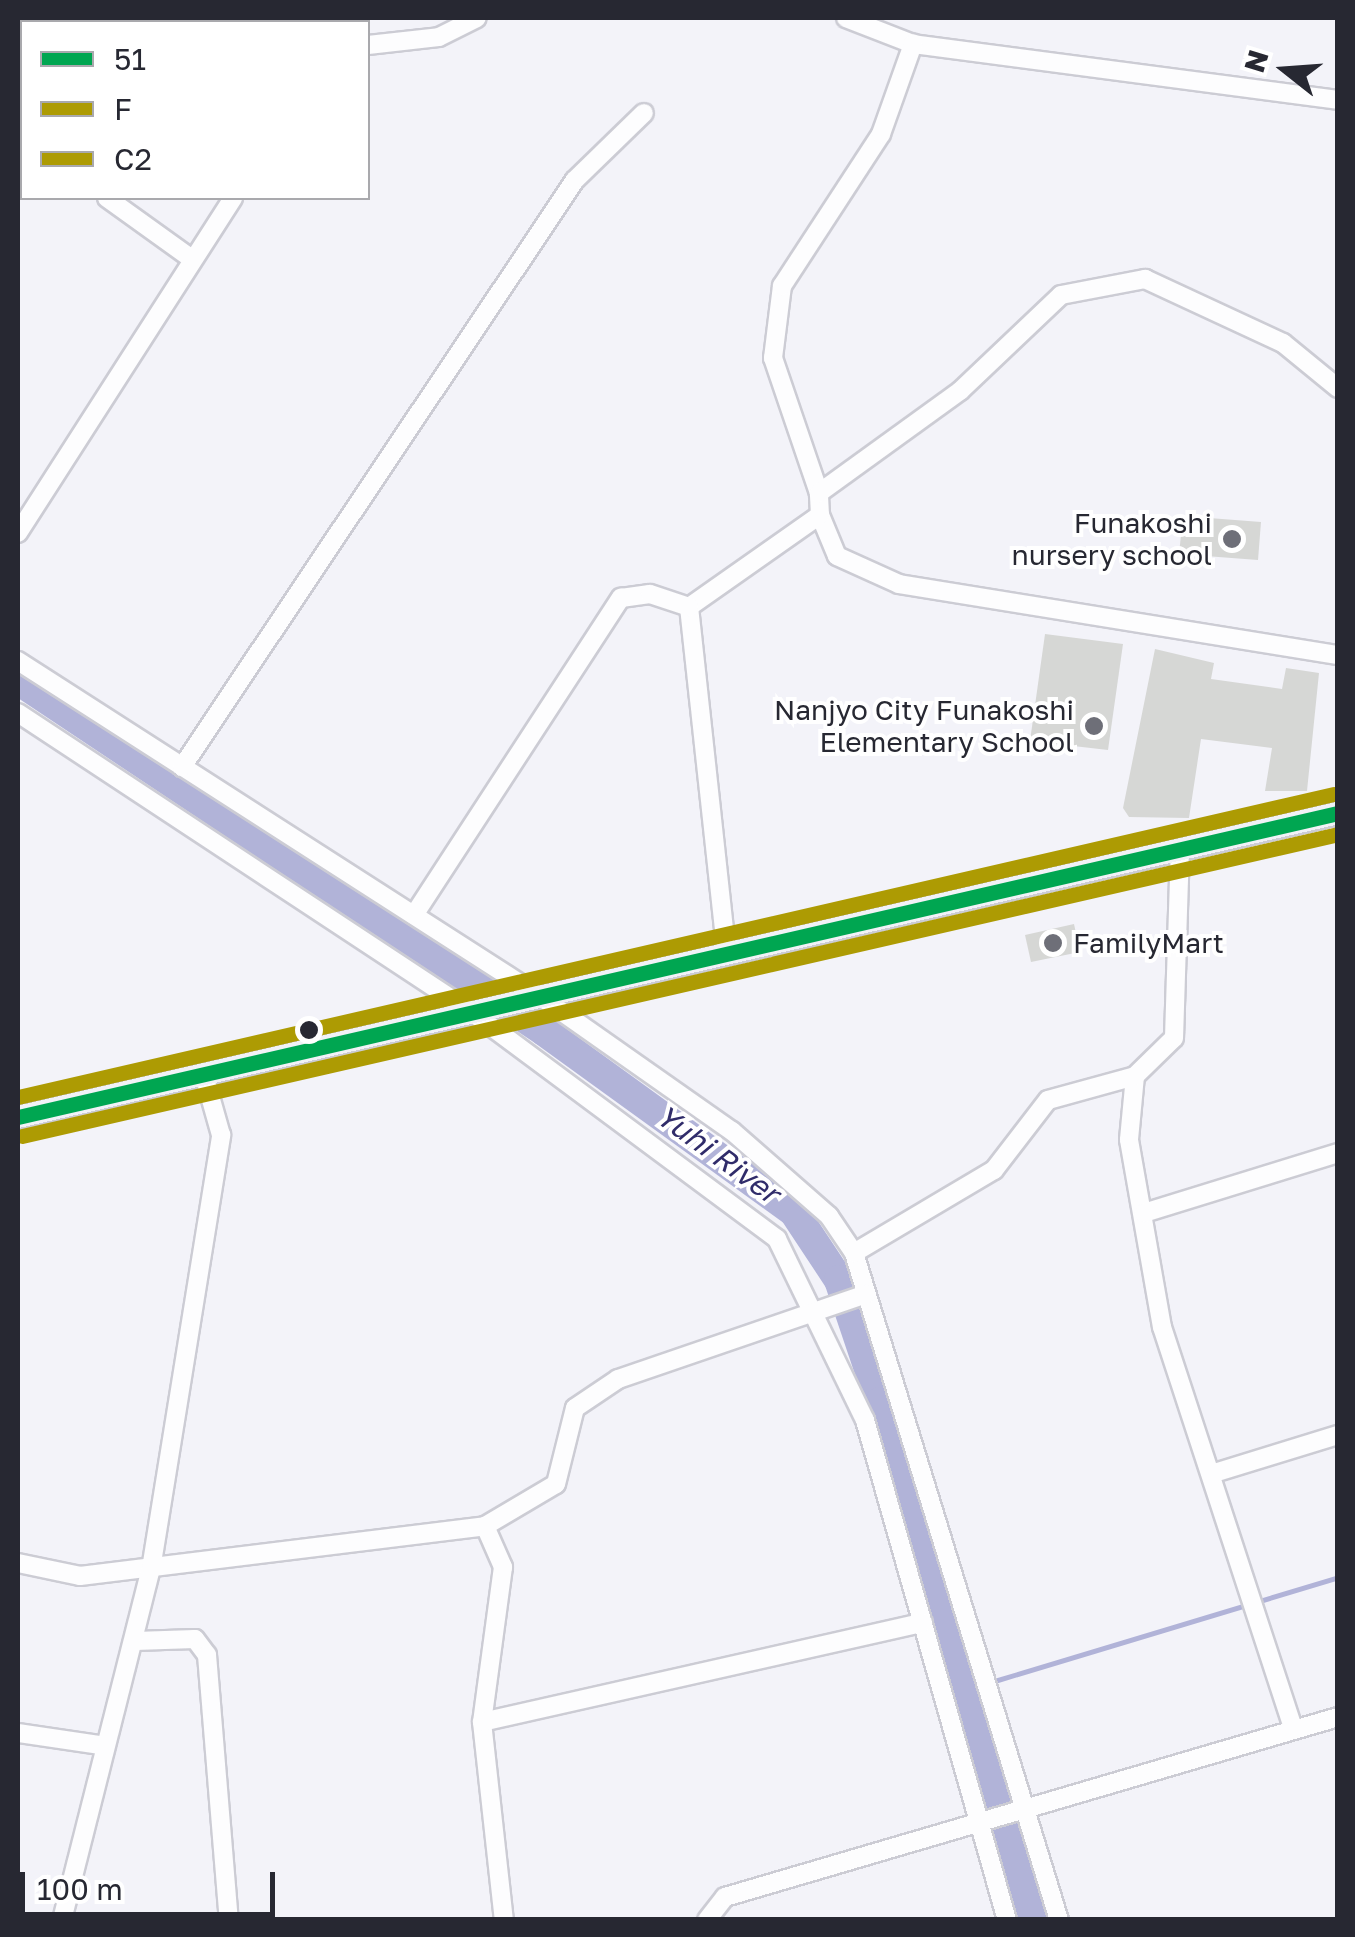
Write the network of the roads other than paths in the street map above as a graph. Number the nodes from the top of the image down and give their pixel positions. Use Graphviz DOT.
graph roads {
  1 [pos="477,18"];
  2 [pos="856,19"];
  3 [pos="370,44"];
  4 [pos="913,44"];
  5 [pos="1338,100"];
  6 [pos="644,113"];
  7 [pos="109,200"];
  8 [pos="232,200"];
  9 [pos="192,258"];
  10 [pos="1338,388"];
  11 [pos="819,493"];
  12 [pos="820,515"];
  13 [pos="18,533"];
  14 [pos="689,607"];
  15 [pos="1338,655"];
  16 [pos="18,660"];
  17 [pos="18,712"];
  18 [pos="182,767"];
  19 [pos="1338,813"];
  20 [pos="1180,851"];
  21 [pos="414,915"];
  22 [pos="726,954"];
  23 [pos="535,999"];
  24 [pos="479,1011"];
  25 [pos="204,1075"];
  26 [pos="1135,1076"];
  27 [pos="18,1118"];
  28 [pos="1338,1154"];
  29 [pos="1144,1213"];
  30 [pos="854,1252"];
  31 [pos="866,1294"];
  32 [pos="814,1309"];
  33 [pos="1338,1435"];
  34 [pos="1211,1474"];
  35 [pos="485,1526"];
  36 [pos="18,1563"];
  37 [pos="152,1569"];
  38 [pos="923,1623"];
  39 [pos="135,1641"];
  40 [pos="1338,1717"];
  41 [pos="482,1722"];
  42 [pos="1294,1730"];
  43 [pos="18,1732"];
  44 [pos="100,1744"];
  45 [pos="1026,1810"];
  46 [pos="975,1823"];
  47 [pos="62,1920"];
  48 [pos="229,1920"];
  49 [pos="504,1920"];
  50 [pos="708,1920"];
  51 [pos="1007,1920"];
  52 [pos="1059,1920"];
  1 -- 3 [label="street"];
  2 -- 4 [label="street"];
  4 -- 5 [label="street"];
  4 -- 11 [label="street"];
  6 -- 18 [label="street"];
  7 -- 9 [label="street"];
  8 -- 9 [label="street"];
  9 -- 13 [label="street"];
  10 -- 11 [label="street"];
  11 -- 12 [label="street"];
  12 -- 14 [label="street"];
  12 -- 15 [label="street"];
  14 -- 21 [label="street"];
  14 -- 22 [label="street"];
  16 -- 18 [label="street"];
  17 -- 24 [label="street"];
  18 -- 21 [label="street"];
  19 -- 20 [label="main road"];
  20 -- 22 [label="main road"];
  20 -- 26 [label="street"];
  21 -- 23 [label="street"];
  22 -- 23 [label="main road"];
  23 -- 24 [label="main road"];
  23 -- 30 [label="street"];
  24 -- 25 [label="main road"];
  24 -- 32 [label="street"];
  25 -- 27 [label="main road"];
  25 -- 37 [label="street"];
  26 -- 29 [label="street"];
  26 -- 30 [label="street"];
  28 -- 29 [label="street"];
  29 -- 34 [label="street"];
  30 -- 31 [label="street"];
  31 -- 32 [label="street"];
  31 -- 45 [label="street"];
  32 -- 35 [label="street"];
  32 -- 38 [label="street"];
  33 -- 34 [label="street"];
  34 -- 42 [label="street"];
  35 -- 37 [label="street"];
  35 -- 41 [label="street"];
  36 -- 37 [label="street"];
  37 -- 39 [label="street"];
  38 -- 41 [label="street"];
  38 -- 46 [label="street"];
  39 -- 44 [label="street"];
  39 -- 48 [label="street"];
  40 -- 42 [label="street"];
  41 -- 49 [label="street"];
  42 -- 45 [label="street"];
  43 -- 44 [label="street"];
  44 -- 47 [label="street"];
  45 -- 46 [label="street"];
  45 -- 52 [label="street"];
  46 -- 50 [label="street"];
  46 -- 51 [label="street"];
}
